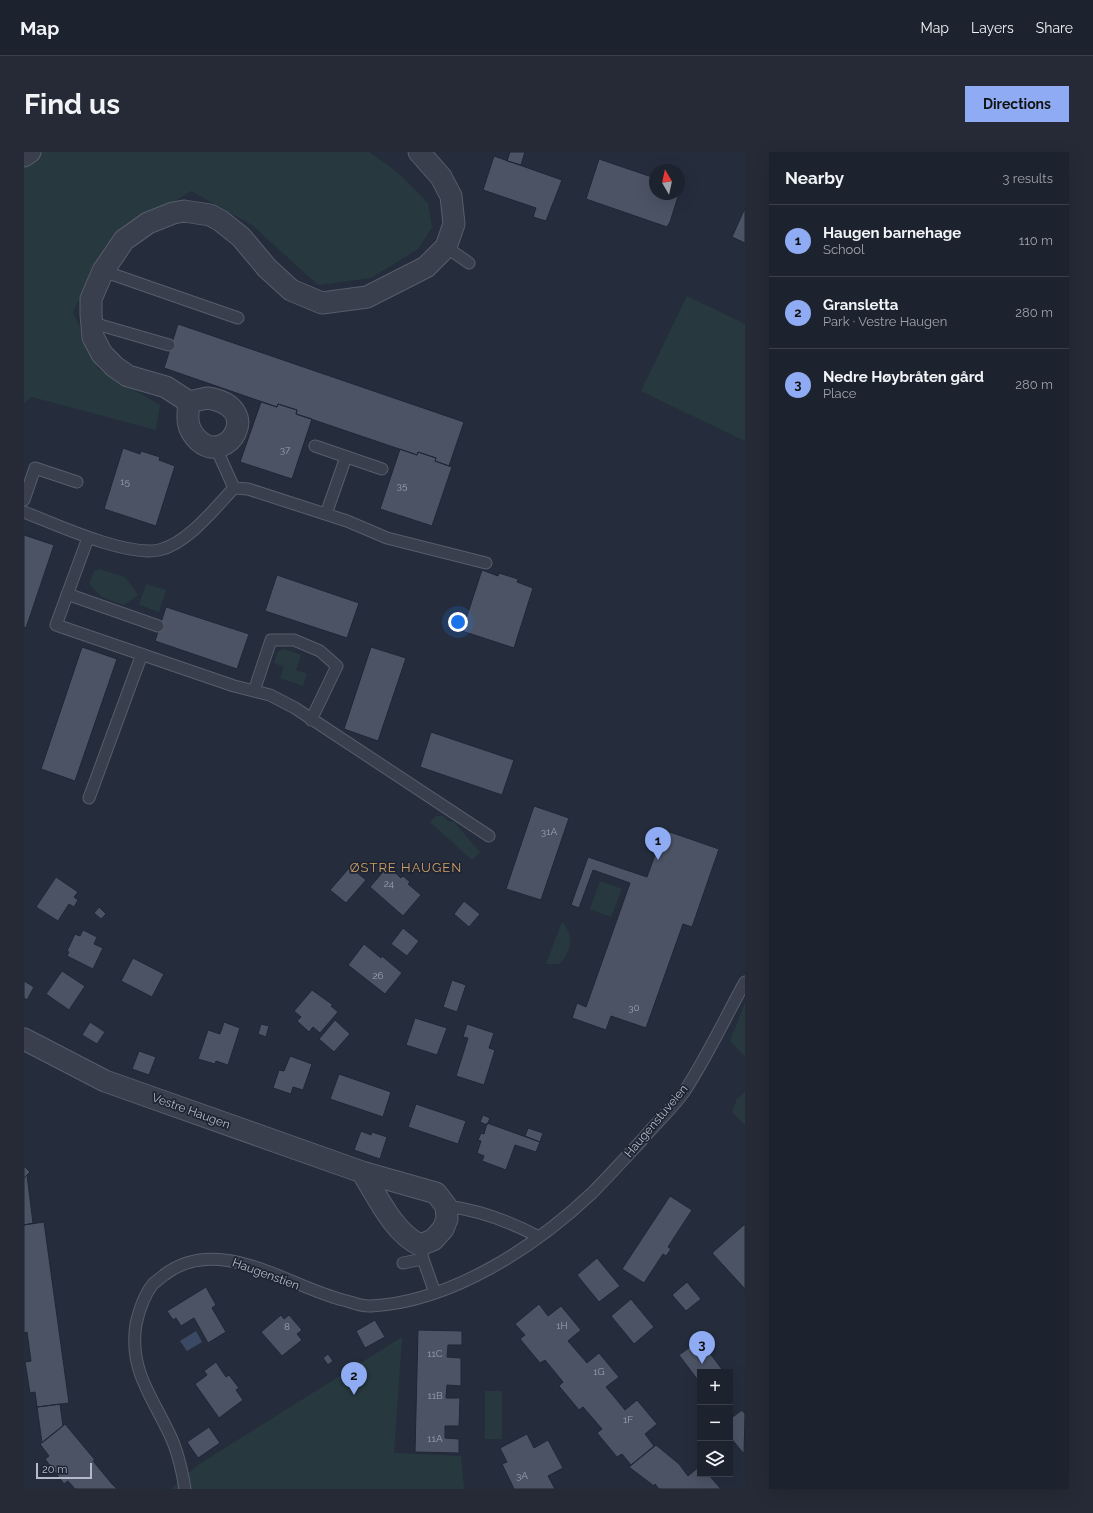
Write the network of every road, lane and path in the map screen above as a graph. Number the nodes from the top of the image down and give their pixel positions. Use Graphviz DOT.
graph roads {
  1 [pos="30,152"];
  2 [pos="419,152"];
  3 [pos="24,156"];
  4 [pos="446,247"];
  5 [pos="469,263"];
  6 [pos="104,271"];
  7 [pos="238,318"];
  8 [pos="92,323"];
  9 [pos="169,345"];
  10 [pos="189,402"];
  11 [pos="315,446"];
  12 [pos="216,448"];
  13 [pos="346,456"];
  14 [pos="382,469"];
  15 [pos="77,482"];
  16 [pos="234,488"];
  17 [pos="24,500"];
  18 [pos="24,512"];
  19 [pos="326,514"];
  20 [pos="88,538"];
  21 [pos="486,563"];
  22 [pos="68,594"];
  23 [pos="158,626"];
  24 [pos="142,654"];
  25 [pos="254,691"];
  26 [pos="311,720"];
  27 [pos="89,798"];
  28 [pos="489,836"];
  29 [pos="745,982"];
  30 [pos="24,1039"];
  31 [pos="362,1172"];
  32 [pos="446,1206"];
  33 [pos="539,1237"];
  34 [pos="422,1252"];
  35 [pos="403,1262"];
  36 [pos="435,1293"];
  37 [pos="185,1489"];
  1 -- 3 [label="street"];
  2 -- 4 [label="street"];
  4 -- 5 [label="lane"];
  4 -- 6 [label="street"];
  6 -- 7 [label="lane"];
  6 -- 8 [label="street"];
  8 -- 9 [label="lane"];
  8 -- 10 [label="street"];
  10 -- 12 [label="street"];
  10 -- 12 [label="street"];
  11 -- 13 [label="lane"];
  12 -- 16 [label="lane"];
  13 -- 14 [label="lane"];
  13 -- 19 [label="lane"];
  15 -- 17 [label="lane"];
  16 -- 19 [label="lane"];
  16 -- 20 [label="lane"];
  18 -- 20 [label="lane"];
  19 -- 21 [label="lane"];
  20 -- 22 [label="lane"];
  22 -- 23 [label="lane"];
  22 -- 24 [label="lane"];
  24 -- 25 [label="lane"];
  24 -- 27 [label="lane"];
  25 -- 26 [label="lane"];
  25 -- 26 [label="lane"];
  26 -- 28 [label="lane"];
  29 -- 33 [label="lane, Haugenstuveien"];
  30 -- 31 [label="street, Vestre Haugen"];
  31 -- 32 [label="street, Vestre Haugen"];
  31 -- 34 [label="street"];
  32 -- 33 [label="lane"];
  32 -- 34 [label="street"];
  33 -- 36 [label="lane, Haugenstien"];
  34 -- 35 [label="lane"];
  34 -- 36 [label="lane"];
  36 -- 37 [label="lane, Haugenstien"];
}
